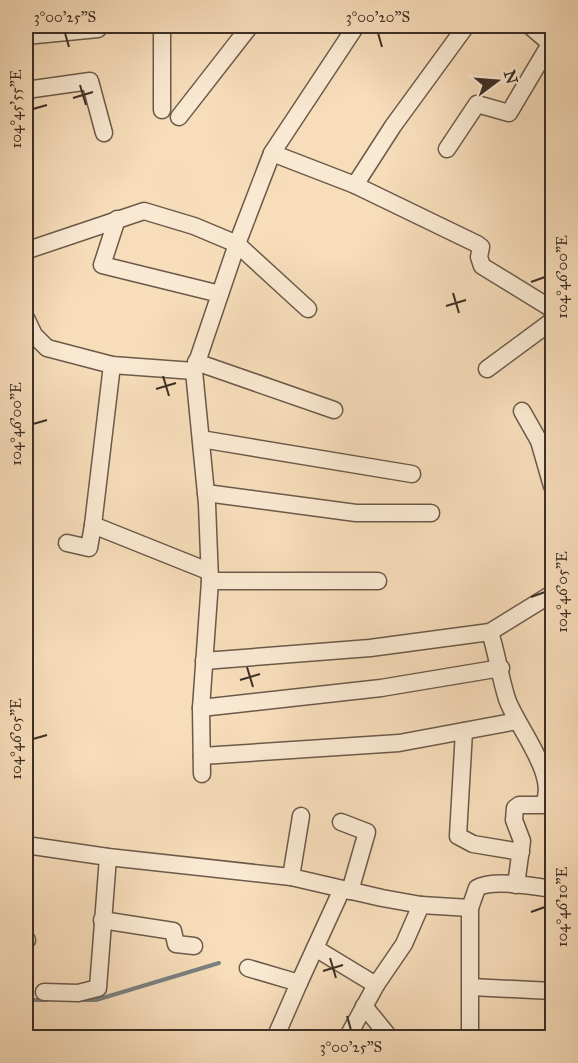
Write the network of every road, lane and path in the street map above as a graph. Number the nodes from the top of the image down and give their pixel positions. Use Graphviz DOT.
graph roads {
  1 [pos="162,26"];
  2 [pos="250,26"];
  3 [pos="356,26"];
  4 [pos="466,26"];
  5 [pos="530,26"];
  6 [pos="98,29"];
  7 [pos="26,36"];
  8 [pos="551,45"];
  9 [pos="26,90"];
  10 [pos="162,110"];
  11 [pos="179,117"];
  12 [pos="104,133"];
  13 [pos="447,150"];
  14 [pos="272,153"];
  15 [pos="355,184"];
  16 [pos="117,219"];
  17 [pos="237,244"];
  18 [pos="26,247"];
  19 [pos="220,294"];
  20 [pos="308,309"];
  21 [pos="552,310"];
  22 [pos="26,318"];
  23 [pos="112,365"];
  24 [pos="195,367"];
  25 [pos="487,369"];
  26 [pos="334,410"];
  27 [pos="522,411"];
  28 [pos="201,439"];
  29 [pos="412,474"];
  30 [pos="552,486"];
  31 [pos="206,493"];
  32 [pos="431,513"];
  33 [pos="93,525"];
  34 [pos="67,543"];
  35 [pos="209,576"];
  36 [pos="378,581"];
  37 [pos="552,595"];
  38 [pos="490,632"];
  39 [pos="204,661"];
  40 [pos="501,668"];
  41 [pos="201,708"];
  42 [pos="517,721"];
  43 [pos="464,731"];
  44 [pos="202,756"];
  45 [pos="202,774"];
  46 [pos="549,787"];
  47 [pos="301,816"];
  48 [pos="341,822"];
  49 [pos="26,845"];
  50 [pos="521,852"];
  51 [pos="108,857"];
  52 [pos="291,877"];
  53 [pos="516,885"];
  54 [pos="552,889"];
  55 [pos="346,890"];
  56 [pos="421,904"];
  57 [pos="470,908"];
  58 [pos="102,920"];
  59 [pos="194,946"];
  60 [pos="315,948"];
  61 [pos="248,968"];
  62 [pos="299,983"];
  63 [pos="376,985"];
  64 [pos="471,987"];
  65 [pos="552,991"];
  66 [pos="44,992"];
  67 [pos="364,1006"];
  68 [pos="274,1038"];
  69 [pos="347,1038"];
  70 [pos="390,1038"];
  71 [pos="470,1038"];
  1 -- 10 [label="street"];
  2 -- 11 [label="street"];
  3 -- 14 [label="street"];
  4 -- 15 [label="street"];
  5 -- 8 [label="street"];
  6 -- 7 [label="street"];
  8 -- 13 [label="street"];
  9 -- 12 [label="street"];
  14 -- 15 [label="street"];
  14 -- 17 [label="street"];
  15 -- 21 [label="street"];
  16 -- 17 [label="street"];
  16 -- 18 [label="street"];
  16 -- 19 [label="street"];
  17 -- 19 [label="street"];
  17 -- 20 [label="street"];
  19 -- 24 [label="street"];
  21 -- 25 [label="street"];
  22 -- 23 [label="street"];
  23 -- 24 [label="street"];
  23 -- 33 [label="street"];
  24 -- 26 [label="street"];
  24 -- 28 [label="street"];
  27 -- 30 [label="street"];
  28 -- 29 [label="street"];
  28 -- 31 [label="street"];
  31 -- 32 [label="street"];
  31 -- 35 [label="street"];
  33 -- 34 [label="street"];
  33 -- 35 [label="street"];
  35 -- 36 [label="street"];
  35 -- 39 [label="street"];
  37 -- 38 [label="street"];
  38 -- 39 [label="street"];
  38 -- 40 [label="street"];
  39 -- 41 [label="street"];
  40 -- 41 [label="street"];
  40 -- 42 [label="street"];
  41 -- 44 [label="street"];
  42 -- 43 [label="street"];
  42 -- 46 [label="street"];
  43 -- 44 [label="street"];
  43 -- 50 [label="street"];
  44 -- 45 [label="street"];
  46 -- 50 [label="street"];
  47 -- 52 [label="street"];
  48 -- 55 [label="street"];
  49 -- 51 [label="street"];
  50 -- 53 [label="street"];
  51 -- 52 [label="street"];
  51 -- 58 [label="street"];
  52 -- 55 [label="street"];
  53 -- 54 [label="street"];
  53 -- 57 [label="street"];
  55 -- 56 [label="street"];
  55 -- 60 [label="street"];
  56 -- 57 [label="street"];
  56 -- 63 [label="street"];
  57 -- 64 [label="street"];
  58 -- 59 [label="street"];
  58 -- 66 [label="street"];
  60 -- 62 [label="street"];
  60 -- 63 [label="street"];
  61 -- 62 [label="street"];
  62 -- 68 [label="street"];
  63 -- 67 [label="street"];
  64 -- 65 [label="street"];
  64 -- 71 [label="street"];
  67 -- 69 [label="street"];
  67 -- 70 [label="street"];
}
